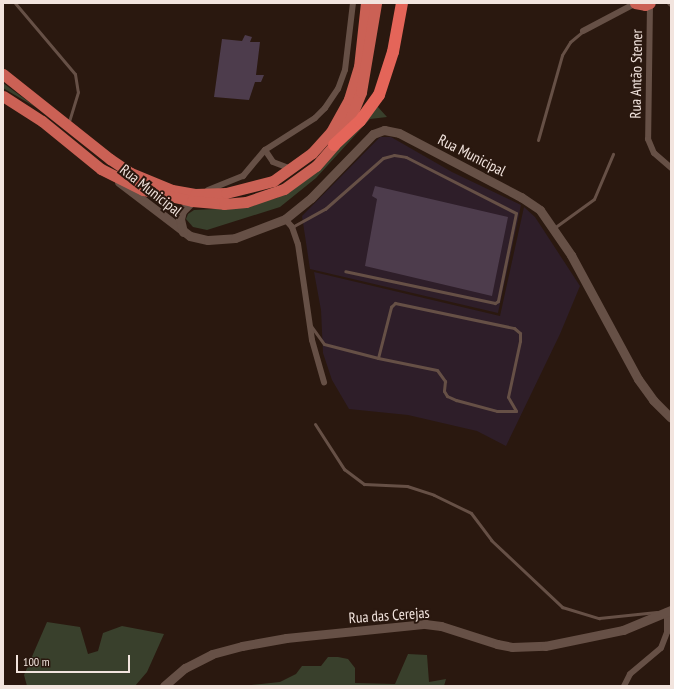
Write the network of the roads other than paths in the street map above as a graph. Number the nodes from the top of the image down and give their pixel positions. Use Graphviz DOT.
graph roads {
  1 [pos="15,3"];
  2 [pos="353,3"];
  3 [pos="366,3"];
  4 [pos="376,3"];
  5 [pos="402,3"];
  6 [pos="635,3"];
  7 [pos="650,3"];
  8 [pos="583,31"];
  9 [pos="3,74"];
  10 [pos="3,96"];
  11 [pos="68,126"];
  12 [pos="538,140"];
  13 [pos="334,145"];
  14 [pos="265,150"];
  15 [pos="614,154"];
  16 [pos="671,168"];
  17 [pos="102,169"];
  18 [pos="293,169"];
  19 [pos="193,198"];
  20 [pos="285,218"];
  21 [pos="292,227"];
  22 [pos="554,228"];
  23 [pos="183,232"];
  24 [pos="345,271"];
  25 [pos="310,325"];
  26 [pos="378,358"];
  27 [pos="324,382"];
  28 [pos="671,418"];
  29 [pos="315,424"];
  30 [pos="669,610"];
  31 [pos="164,686"];
  32 [pos="624,686"];
  1 -- 11 [label="lane"];
  2 -- 14 [label="street"];
  3 -- 18 [label="highway"];
  4 -- 13 [label="highway"];
  5 -- 13 [label="highway"];
  6 -- 7 [label="highway"];
  6 -- 8 [label="street"];
  7 -- 16 [label="street, Rua Antão Stener"];
  8 -- 12 [label="lane"];
  9 -- 11 [label="highway"];
  10 -- 17 [label="highway"];
  11 -- 19 [label="highway"];
  13 -- 19 [label="highway"];
  14 -- 18 [label="street"];
  14 -- 19 [label="street"];
  15 -- 22 [label="lane"];
  17 -- 19 [label="highway"];
  17 -- 23 [label="main road, Rua Municipal"];
  18 -- 19 [label="highway"];
  19 -- 23 [label="main road, Rua Municipal"];
  20 -- 21 [label="street"];
  20 -- 22 [label="main road, Rua Municipal"];
  20 -- 23 [label="main road, Rua Municipal"];
  21 -- 24 [label="lane"];
  21 -- 25 [label="street"];
  22 -- 28 [label="main road, Rua Municipal"];
  25 -- 26 [label="lane"];
  25 -- 27 [label="street"];
  26 -- 26 [label="lane"];
  29 -- 30 [label="lane"];
  30 -- 31 [label="main road, Rua das Cerejas"];
  30 -- 32 [label="street"];
}
